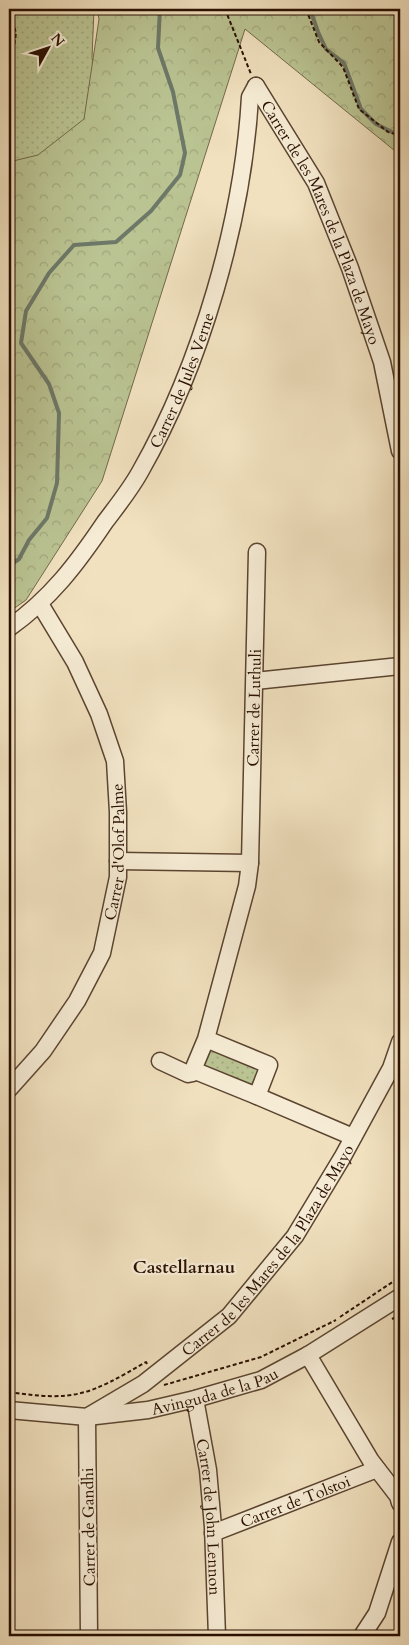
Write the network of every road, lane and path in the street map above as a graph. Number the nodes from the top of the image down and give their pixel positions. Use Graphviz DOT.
graph roads {
  1 [pos="9,9"];
  2 [pos="225,9"];
  3 [pos="306,9"];
  4 [pos="9,79"];
  5 [pos="256,86"];
  6 [pos="400,135"];
  7 [pos="400,451"];
  8 [pos="257,552"];
  9 [pos="40,604"];
  10 [pos="9,628"];
  11 [pos="400,666"];
  12 [pos="255,681"];
  13 [pos="118,861"];
  14 [pos="250,863"];
  15 [pos="206,1039"];
  16 [pos="400,1042"];
  17 [pos="160,1061"];
  18 [pos="193,1070"];
  19 [pos="9,1089"];
  20 [pos="257,1096"];
  21 [pos="354,1137"];
  22 [pos="400,1277"];
  23 [pos="398,1305"];
  24 [pos="308,1355"];
  25 [pos="149,1379"];
  26 [pos="9,1392"];
  27 [pos="195,1399"];
  28 [pos="9,1410"];
  29 [pos="148,1410"];
  30 [pos="87,1417"];
  31 [pos="377,1469"];
  32 [pos="400,1503"];
  33 [pos="213,1533"];
  34 [pos="400,1542"];
  35 [pos="89,1636"];
  36 [pos="217,1636"];
  37 [pos="362,1636"];
  1 -- 4 [label="path"];
  2 -- 5 [label="path"];
  3 -- 6 [label="path"];
  5 -- 7 [label="street, Carrer de les Mares de la Plaza de Mayo"];
  5 -- 9 [label="street, Carrer de Jules Verne"];
  8 -- 12 [label="street, Carrer de Luthuli"];
  9 -- 10 [label="street, Carrer de Jules Verne"];
  9 -- 13 [label="street, Carrer d'Olof Palme"];
  11 -- 12 [label="street"];
  12 -- 14 [label="street, Carrer de Luthuli"];
  13 -- 14 [label="street"];
  13 -- 19 [label="street, Carrer d'Olof Palme"];
  14 -- 15 [label="street, Carrer de Luthuli"];
  15 -- 18 [label="street, Carrer de Luthuli"];
  15 -- 20 [label="street"];
  16 -- 21 [label="street, Carrer de les Mares de la Plaza de Mayo"];
  17 -- 18 [label="street"];
  18 -- 20 [label="street"];
  20 -- 21 [label="street"];
  21 -- 25 [label="street, Carrer de les Mares de la Plaza de Mayo"];
  22 -- 25 [label="path"];
  23 -- 24 [label="street, Avinguda de la Pau"];
  24 -- 27 [label="street, Avinguda de la Pau"];
  24 -- 31 [label="street"];
  25 -- 26 [label="path"];
  25 -- 29 [label="street"];
  25 -- 30 [label="street, Carrer de les Mares de la Plaza de Mayo"];
  27 -- 29 [label="street, Avinguda de la Pau"];
  27 -- 33 [label="street, Carrer de John Lennon"];
  28 -- 30 [label="street, Avinguda de la Pau"];
  29 -- 30 [label="street, Avinguda de la Pau"];
  30 -- 35 [label="street, Carrer de Gandhi"];
  31 -- 32 [label="street"];
  31 -- 33 [label="street, Carrer de Tolstoi"];
  33 -- 36 [label="street, Carrer de John Lennon"];
  34 -- 37 [label="street"];
}
